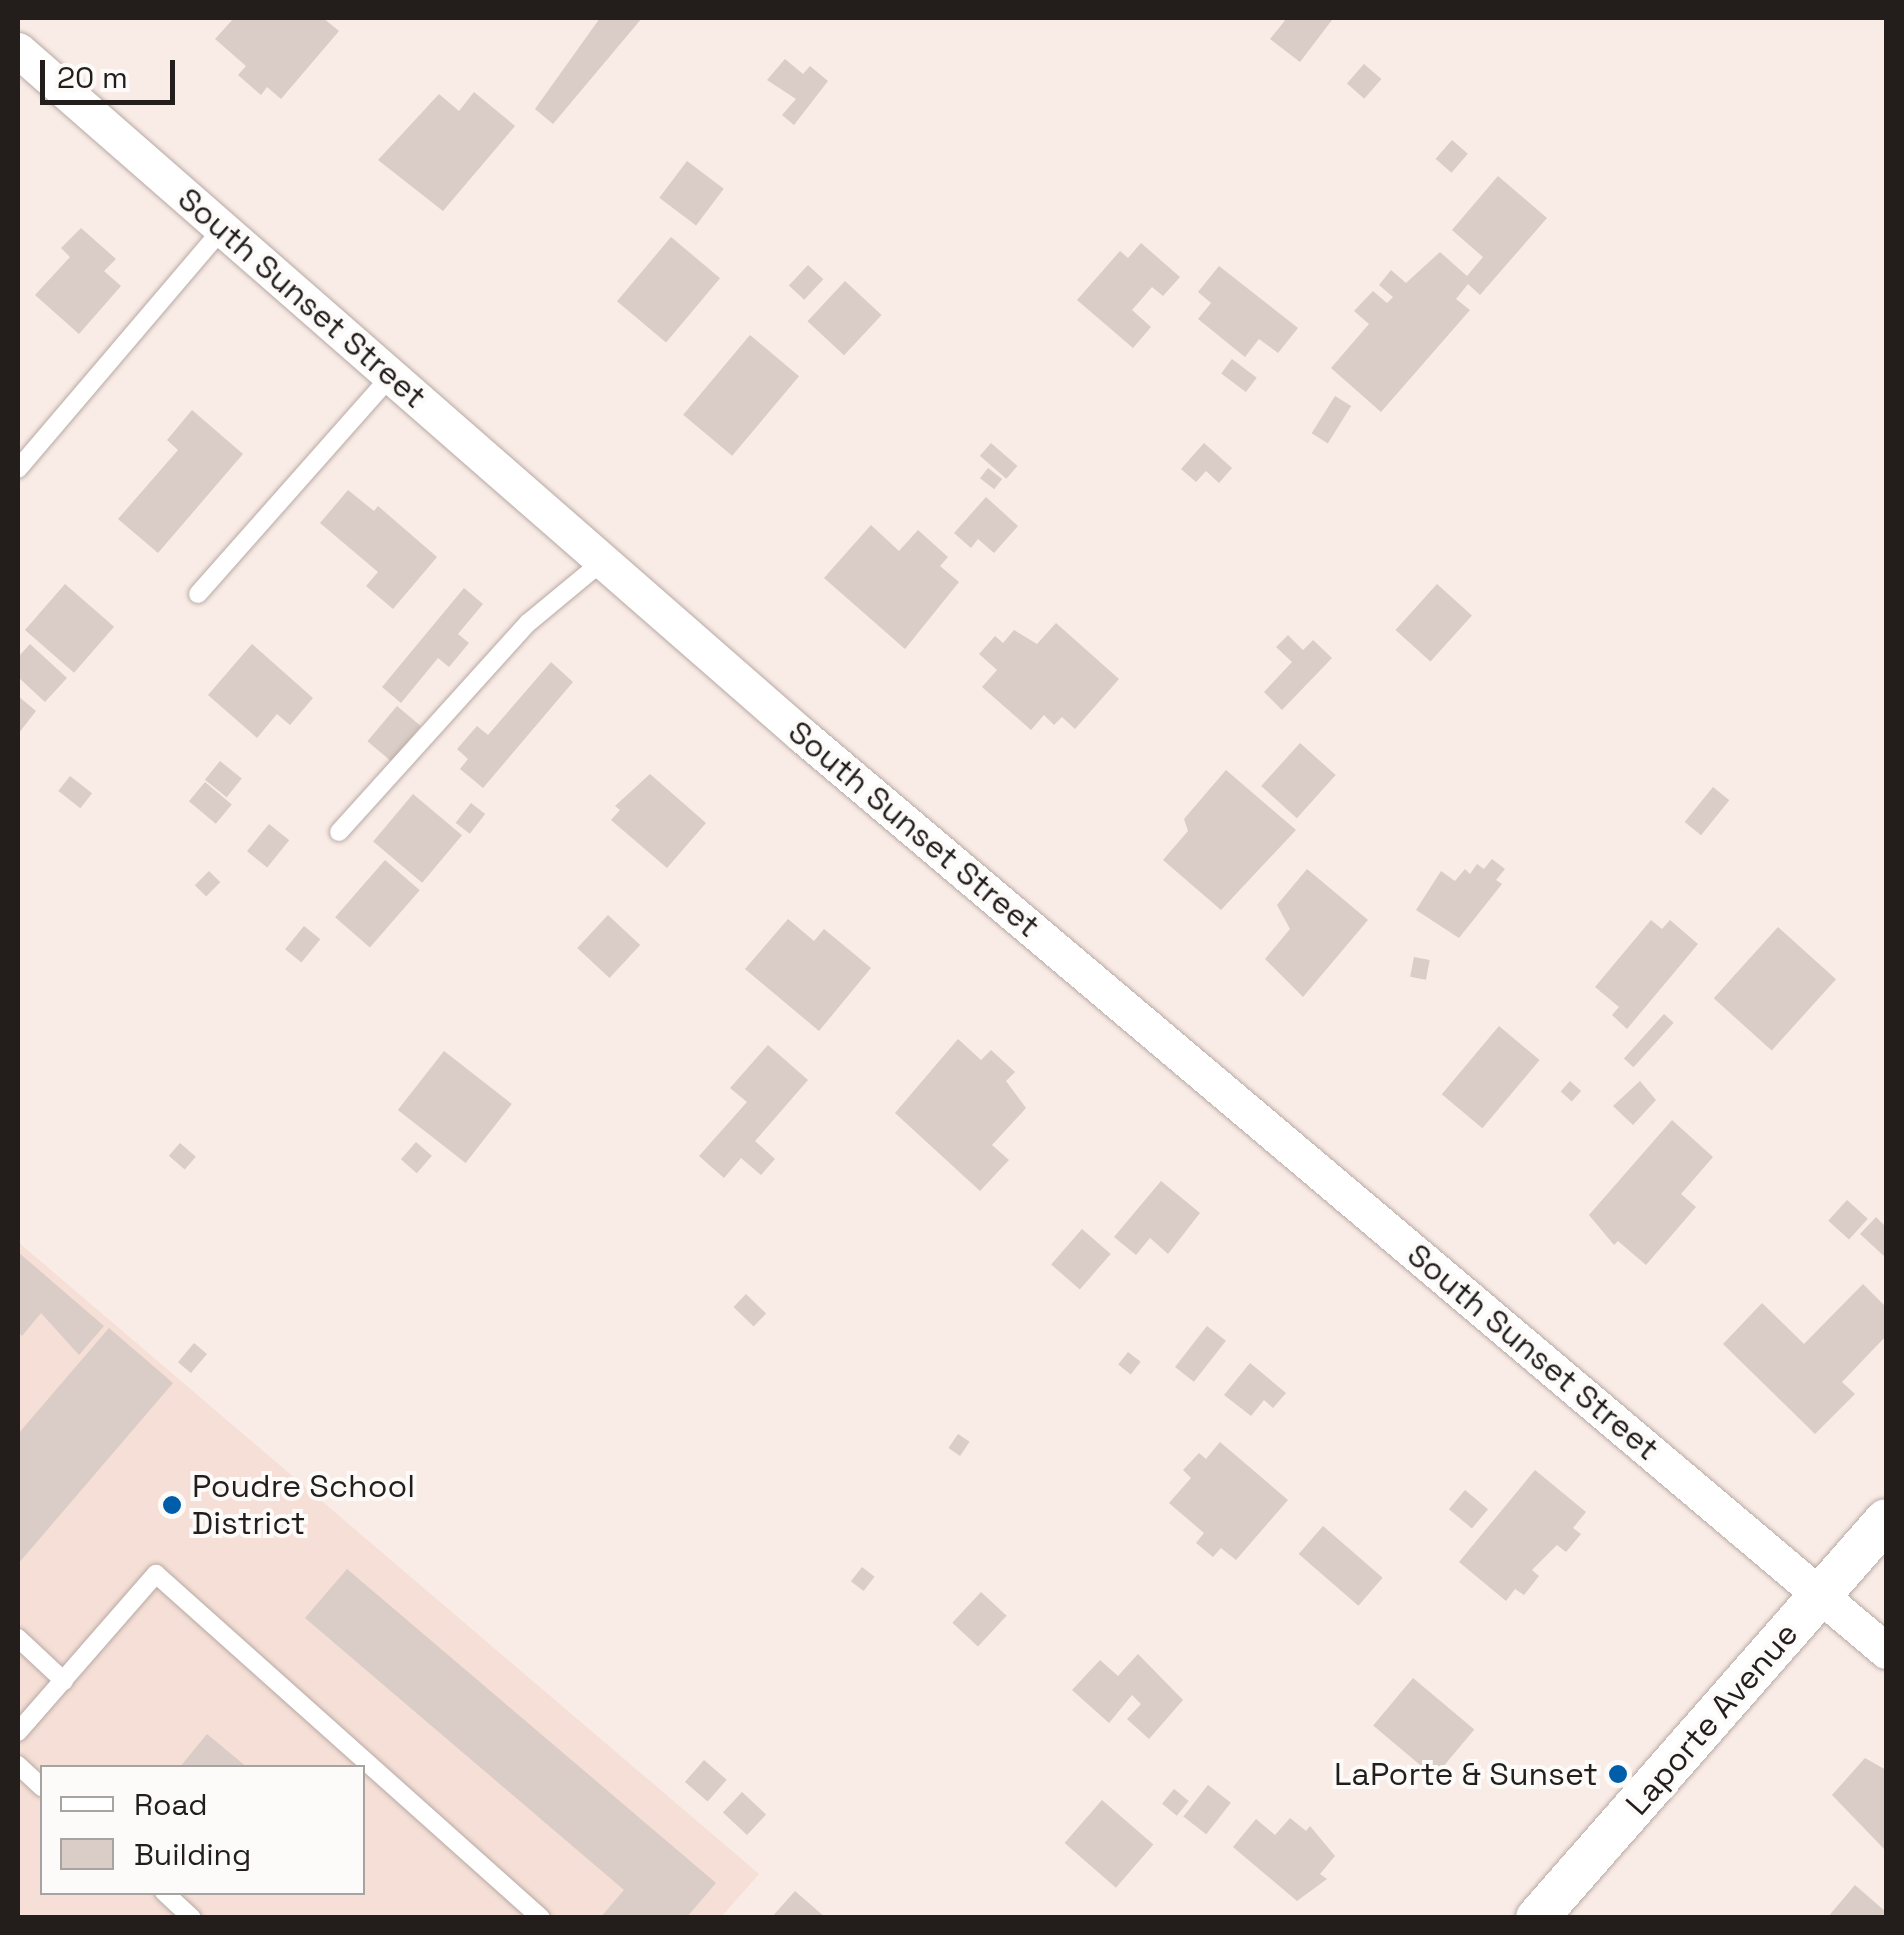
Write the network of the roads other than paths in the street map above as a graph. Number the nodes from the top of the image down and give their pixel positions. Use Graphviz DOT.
graph roads {
  1 [pos="18,50"];
  2 [pos="222,229"];
  3 [pos="390,376"];
  4 [pos="18,469"];
  5 [pos="602,562"];
  6 [pos="198,594"];
  7 [pos="339,832"];
  8 [pos="1886,1520"];
  9 [pos="1821,1595"];
  10 [pos="18,1638"];
  11 [pos="1886,1651"];
  12 [pos="64,1682"];
  13 [pos="18,1732"];
  14 [pos="18,1765"];
  15 [pos="40,1785"];
  16 [pos="167,1895"];
  17 [pos="192,1918"];
  18 [pos="540,1918"];
  19 [pos="1537,1918"];
  1 -- 2 [label="street, South Sunset Street"];
  2 -- 3 [label="street, South Sunset Street"];
  2 -- 4 [label="lane"];
  3 -- 5 [label="street, South Sunset Street"];
  3 -- 6 [label="lane"];
  5 -- 7 [label="lane"];
  5 -- 9 [label="street, South Sunset Street"];
  8 -- 9 [label="street, Laporte Avenue"];
  9 -- 11 [label="street, South Sunset Street"];
  9 -- 19 [label="street, Laporte Avenue"];
  10 -- 12 [label="lane"];
  12 -- 13 [label="lane"];
  12 -- 18 [label="lane"];
  14 -- 15 [label="lane"];
  16 -- 17 [label="lane"];
}
